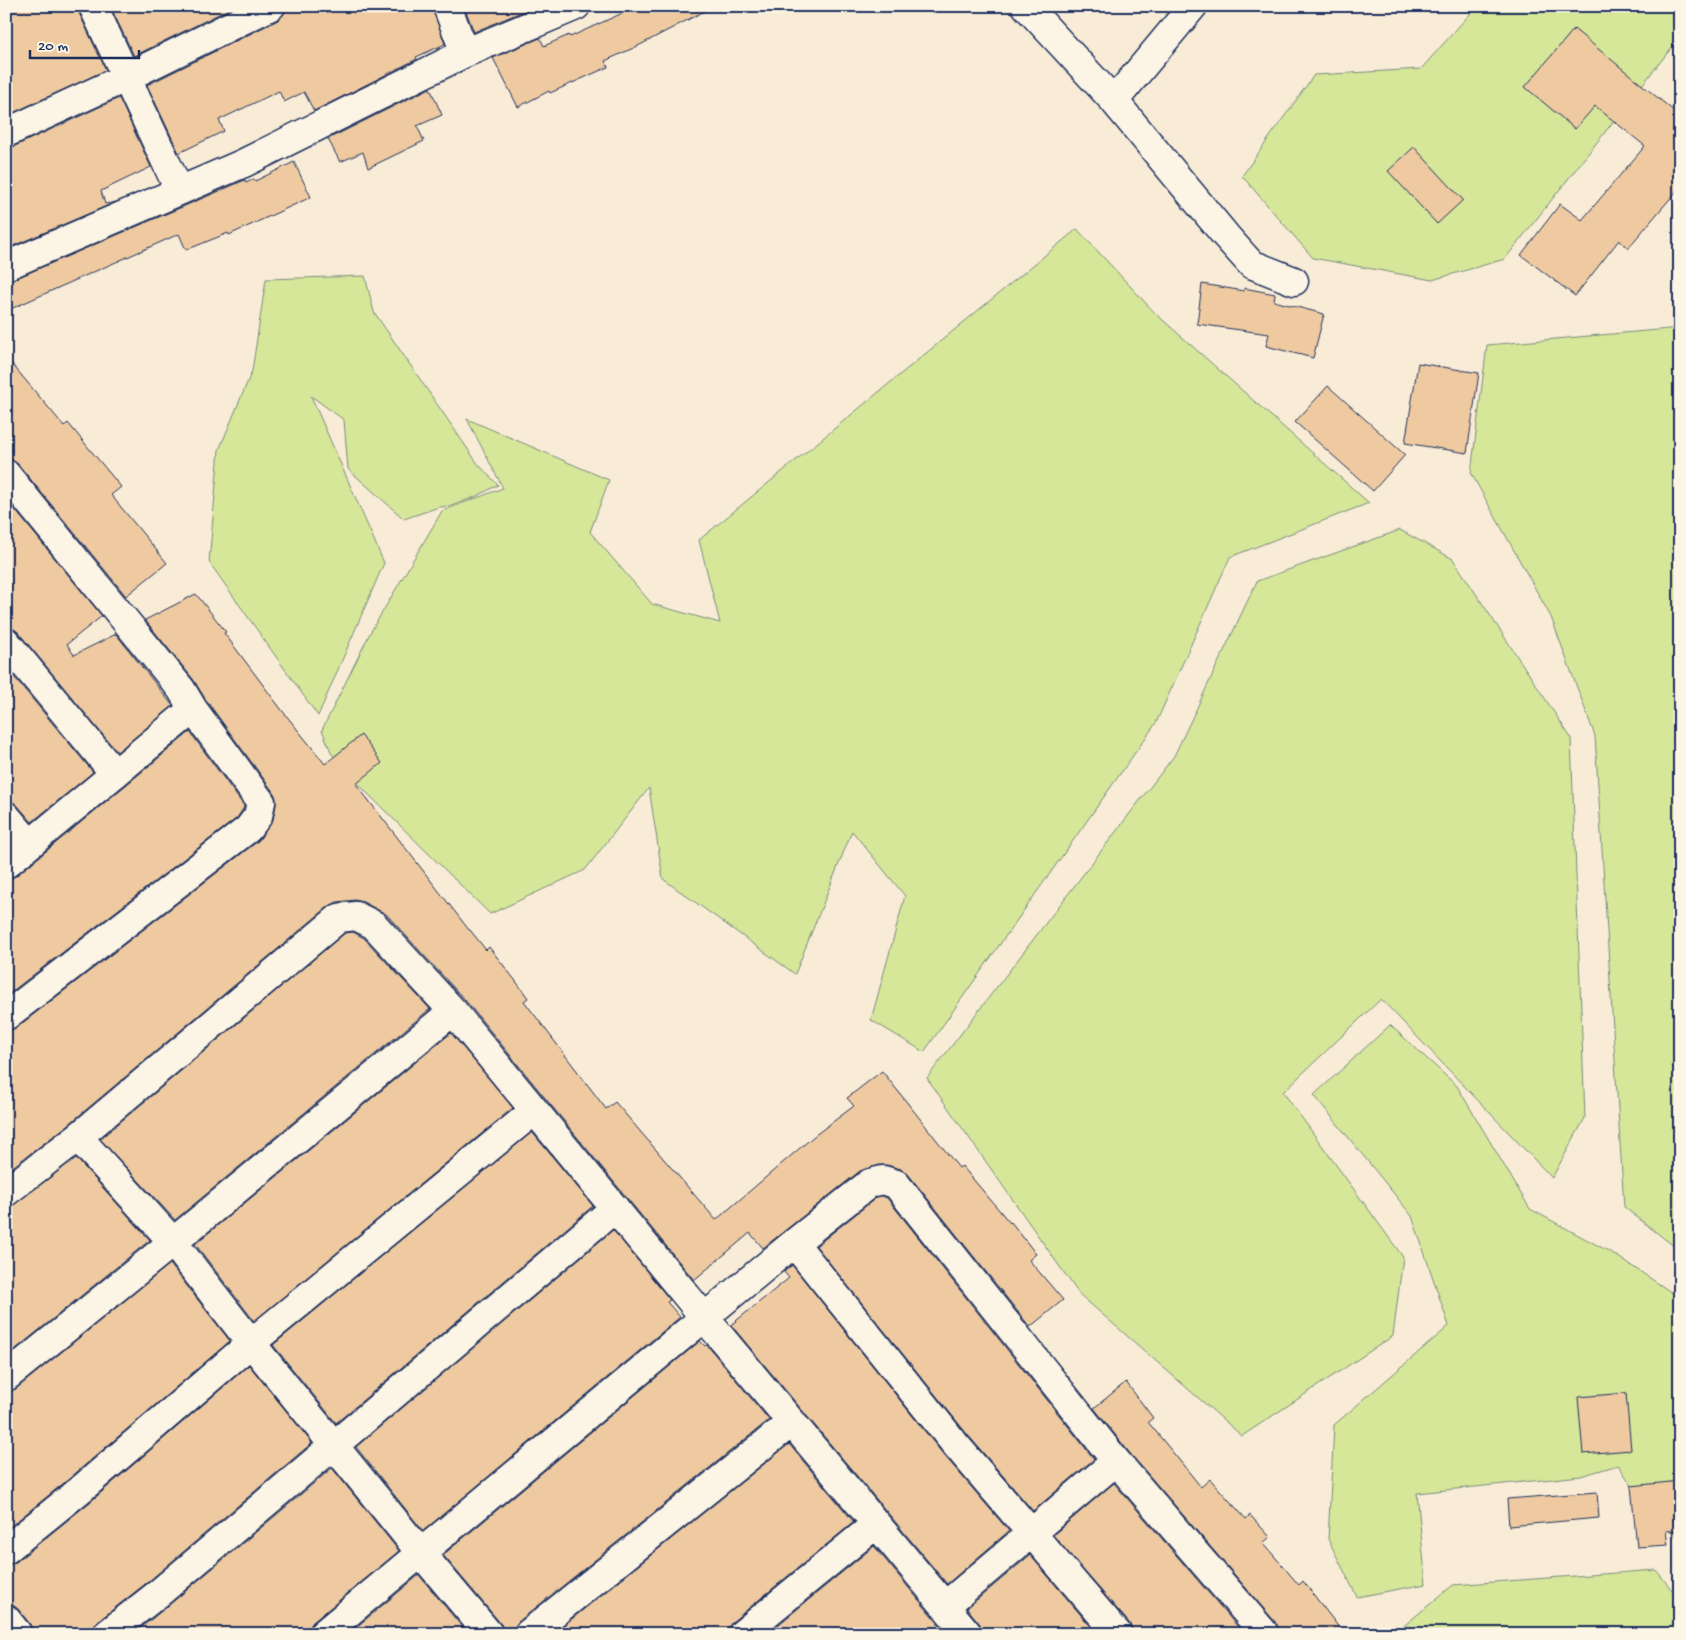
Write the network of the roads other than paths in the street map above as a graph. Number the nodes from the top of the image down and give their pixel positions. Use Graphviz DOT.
graph roads {
  1 [pos="93,6"];
  2 [pos="271,6"];
  3 [pos="447,6"];
  4 [pos="576,6"];
  5 [pos="1026,6"];
  6 [pos="1193,6"];
  7 [pos="465,53"];
  8 [pos="127,77"];
  9 [pos="1114,101"];
  10 [pos="6,133"];
  11 [pos="179,190"];
  12 [pos="6,266"];
  13 [pos="1294,281"];
  14 [pos="6,474"];
  15 [pos="6,642"];
  16 [pos="192,709"];
  17 [pos="115,774"];
  18 [pos="6,816"];
  19 [pos="30,844"];
  20 [pos="6,864"];
  21 [pos="453,1011"];
  22 [pos="6,1016"];
  23 [pos="534,1110"];
  24 [pos="78,1137"];
  25 [pos="6,1192"];
  26 [pos="615,1208"];
  27 [pos="173,1242"];
  28 [pos="794,1243"];
  29 [pos="704,1317"];
  30 [pos="251,1343"];
  31 [pos="6,1377"];
  32 [pos="792,1422"];
  33 [pos="334,1446"];
  34 [pos="1116,1461"];
  35 [pos="876,1524"];
  36 [pos="1032,1533"];
  37 [pos="6,1550"];
  38 [pos="420,1552"];
  39 [pos="945,1606"];
  40 [pos="6,1619"];
  41 [pos="18,1634"];
  42 [pos="107,1634"];
  43 [pos="323,1634"];
  44 [pos="489,1634"];
  45 [pos="528,1634"];
  46 [pos="742,1634"];
  47 [pos="968,1634"];
  48 [pos="1118,1634"];
  49 [pos="1265,1634"];
  1 -- 8 [label="street"];
  2 -- 8 [label="street"];
  3 -- 7 [label="street"];
  4 -- 7 [label="street"];
  5 -- 9 [label="street"];
  6 -- 9 [label="street"];
  7 -- 11 [label="street"];
  8 -- 10 [label="street"];
  8 -- 11 [label="street"];
  9 -- 13 [label="street"];
  11 -- 12 [label="street"];
  14 -- 16 [label="street"];
  15 -- 17 [label="street"];
  16 -- 17 [label="street"];
  16 -- 22 [label="street"];
  17 -- 19 [label="street"];
  18 -- 19 [label="street"];
  19 -- 20 [label="street"];
  21 -- 23 [label="street"];
  21 -- 24 [label="street"];
  21 -- 27 [label="street"];
  23 -- 26 [label="street"];
  23 -- 30 [label="street"];
  24 -- 25 [label="street"];
  24 -- 27 [label="street"];
  26 -- 29 [label="street"];
  26 -- 33 [label="street"];
  27 -- 30 [label="street"];
  27 -- 31 [label="street"];
  28 -- 29 [label="street"];
  28 -- 34 [label="street"];
  28 -- 36 [label="street"];
  29 -- 32 [label="street"];
  29 -- 38 [label="street"];
  30 -- 33 [label="street"];
  30 -- 37 [label="street"];
  32 -- 35 [label="street"];
  32 -- 45 [label="street"];
  33 -- 38 [label="street"];
  33 -- 42 [label="street"];
  34 -- 36 [label="street"];
  34 -- 49 [label="street"];
  35 -- 39 [label="street"];
  35 -- 46 [label="street"];
  36 -- 39 [label="street"];
  36 -- 48 [label="street"];
  38 -- 43 [label="street"];
  38 -- 44 [label="street"];
  39 -- 47 [label="street"];
  40 -- 41 [label="street"];
}
